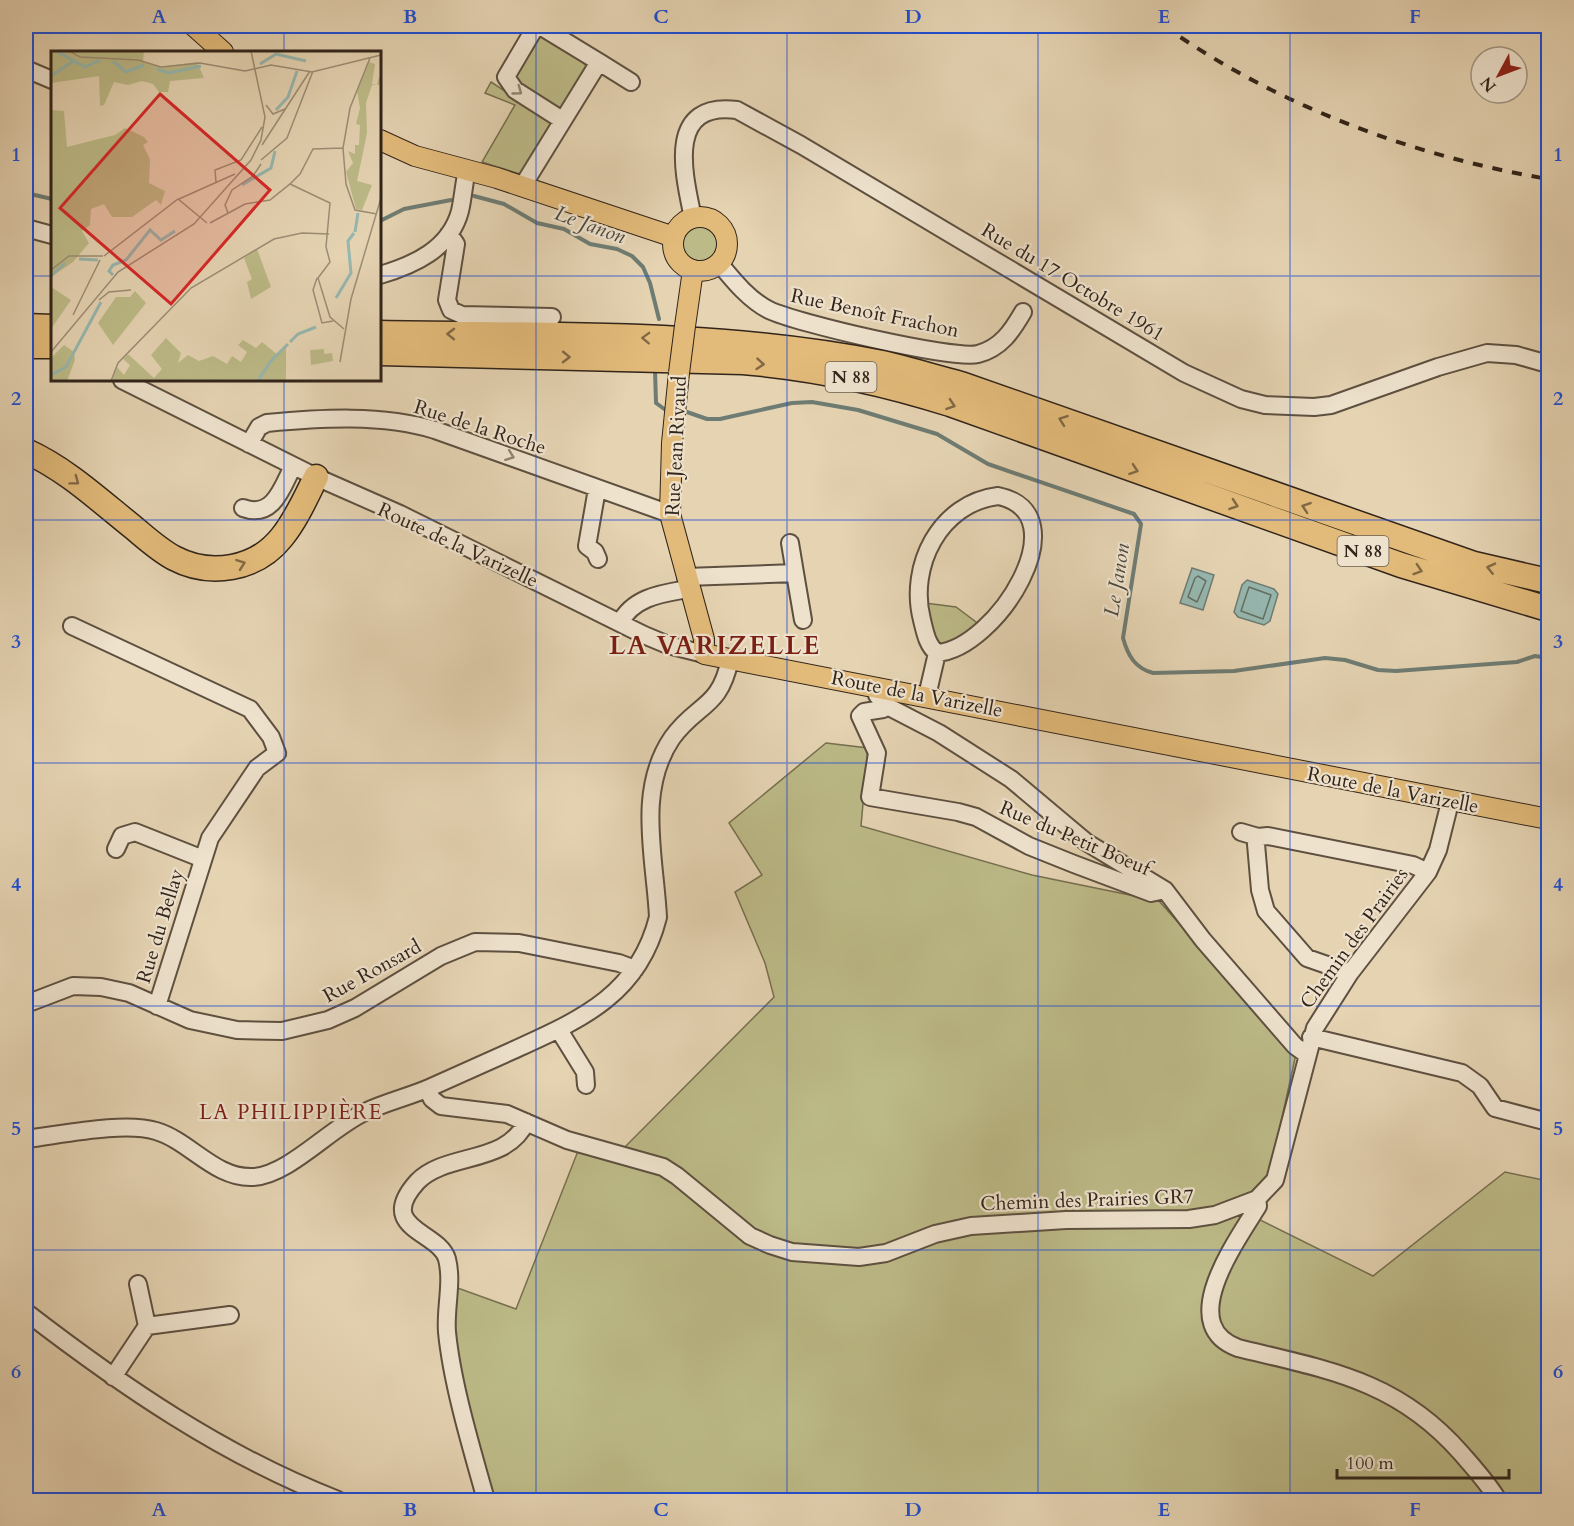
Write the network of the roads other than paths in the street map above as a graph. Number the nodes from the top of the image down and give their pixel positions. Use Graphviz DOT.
graph roads {
  1 [pos="194,26"];
  2 [pos="538,26"];
  3 [pos="222,51"];
  4 [pos="599,62"];
  5 [pos="26,69"];
  6 [pos="51,80"];
  7 [pos="631,82"];
  8 [pos="562,120"];
  9 [pos="381,140"];
  10 [pos="467,170"];
  11 [pos="522,187"];
  12 [pos="693,218"];
  13 [pos="26,228"];
  14 [pos="449,234"];
  15 [pos="51,236"];
  16 [pos="674,237"];
  17 [pos="719,263"];
  18 [pos="693,270"];
  19 [pos="381,275"];
  20 [pos="1023,312"];
  21 [pos="552,318"];
  22 [pos="26,326"];
  23 [pos="51,327"];
  24 [pos="381,333"];
  25 [pos="26,346"];
  26 [pos="51,346"];
  27 [pos="381,352"];
  28 [pos="1548,364"];
  29 [pos="125,381"];
  30 [pos="249,444"];
  31 [pos="26,451"];
  32 [pos="293,466"];
  33 [pos="316,477"];
  34 [pos="597,489"];
  35 [pos="243,508"];
  36 [pos="670,514"];
  37 [pos="790,543"];
  38 [pos="598,559"];
  39 [pos="795,573"];
  40 [pos="1548,581"];
  41 [pos="684,583"];
  42 [pos="1548,609"];
  43 [pos="803,620"];
  44 [pos="620,623"];
  45 [pos="72,626"];
  46 [pos="937,653"];
  47 [pos="704,654"];
  48 [pos="730,659"];
  49 [pos="878,687"];
  50 [pos="927,696"];
  51 [pos="887,706"];
  52 [pos="1450,802"];
  53 [pos="1548,819"];
  54 [pos="1241,832"];
  55 [pos="1258,837"];
  56 [pos="116,849"];
  57 [pos="203,859"];
  58 [pos="1428,872"];
  59 [pos="1165,890"];
  60 [pos="635,969"];
  61 [pos="1350,973"];
  62 [pos="26,1004"];
  63 [pos="157,1006"];
  64 [pos="559,1030"];
  65 [pos="1311,1036"];
  66 [pos="1306,1054"];
  67 [pos="586,1085"];
  68 [pos="427,1089"];
  69 [pos="526,1122"];
  70 [pos="1548,1122"];
  71 [pos="26,1139"];
  72 [pos="1257,1199"];
  73 [pos="138,1284"];
  74 [pos="26,1312"];
  75 [pos="230,1315"];
  76 [pos="147,1326"];
  77 [pos="113,1377"];
  78 [pos="338,1500"];
  79 [pos="486,1500"];
  80 [pos="1498,1500"];
  1 -- 3 [label="main road"];
  2 -- 4 [label="street"];
  2 -- 8 [label="street, one-way"];
  4 -- 7 [label="street"];
  4 -- 8 [label="street"];
  5 -- 6 [label="street"];
  8 -- 11 [label="street"];
  9 -- 10 [label="main road"];
  10 -- 11 [label="main road"];
  10 -- 14 [label="street"];
  11 -- 16 [label="main road"];
  12 -- 16 [label="main road"];
  12 -- 17 [label="main road"];
  12 -- 28 [label="street, Rue du 17 Octobre 1961"];
  13 -- 15 [label="street"];
  14 -- 19 [label="street"];
  14 -- 21 [label="street"];
  16 -- 18 [label="main road"];
  17 -- 18 [label="main road"];
  17 -- 20 [label="street, Rue Benoît Frachon"];
  18 -- 36 [label="main road, Rue Jean Rivaud, bridge"];
  22 -- 23 [label="highway"];
  40 -- 24 [label="highway, N 88, one-way"];
  25 -- 26 [label="highway"];
  27 -- 42 [label="highway, N 88, one-way"];
  29 -- 30 [label="street, Route de la Varizelle"];
  30 -- 32 [label="street, Route de la Varizelle"];
  30 -- 34 [label="street, Rue de la Roche, one-way"];
  31 -- 33 [label="highway, one-way"];
  32 -- 33 [label="street, Route de la Varizelle"];
  32 -- 35 [label="street"];
  33 -- 44 [label="street, Route de la Varizelle"];
  34 -- 36 [label="street, Rue de la Roche"];
  34 -- 38 [label="street"];
  36 -- 41 [label="main road, Rue Jean Rivaud"];
  37 -- 39 [label="street"];
  39 -- 41 [label="street"];
  39 -- 43 [label="street"];
  41 -- 44 [label="street"];
  41 -- 47 [label="main road, Rue Jean Rivaud"];
  44 -- 47 [label="street, Route de la Varizelle"];
  45 -- 57 [label="street, Rue du Bellay"];
  46 -- 46 [label="street"];
  46 -- 50 [label="street"];
  47 -- 48 [label="main road, Route de la Varizelle"];
  48 -- 49 [label="main road, Route de la Varizelle"];
  48 -- 60 [label="street"];
  49 -- 50 [label="main road, Route de la Varizelle"];
  49 -- 51 [label="street"];
  50 -- 52 [label="main road, Route de la Varizelle"];
  51 -- 59 [label="street"];
  51 -- 59 [label="street, Rue du Petit Boeuf"];
  52 -- 53 [label="main road, Route de la Varizelle"];
  52 -- 58 [label="street, Chemin des Prairies"];
  54 -- 55 [label="street"];
  55 -- 58 [label="street"];
  55 -- 61 [label="street"];
  56 -- 57 [label="street, Rue du Bellay"];
  57 -- 63 [label="street, Rue du Bellay"];
  58 -- 61 [label="street, Chemin des Prairies"];
  59 -- 66 [label="street, Rue du Petit Boeuf"];
  60 -- 63 [label="street, Rue Ronsard"];
  60 -- 64 [label="street"];
  61 -- 65 [label="street, Chemin des Prairies"];
  62 -- 63 [label="street, Rue Ronsard"];
  64 -- 67 [label="street"];
  64 -- 68 [label="street"];
  65 -- 66 [label="street, Chemin des Prairies"];
  65 -- 70 [label="street"];
  66 -- 72 [label="street, Chemin des Prairies"];
  68 -- 69 [label="street, Chemin des Prairies GR7"];
  68 -- 71 [label="street"];
  69 -- 72 [label="street, Chemin des Prairies GR7"];
  69 -- 79 [label="street"];
  72 -- 80 [label="street"];
  73 -- 76 [label="street"];
  74 -- 77 [label="street"];
  75 -- 76 [label="street"];
  76 -- 77 [label="street"];
  77 -- 78 [label="street"];
}
